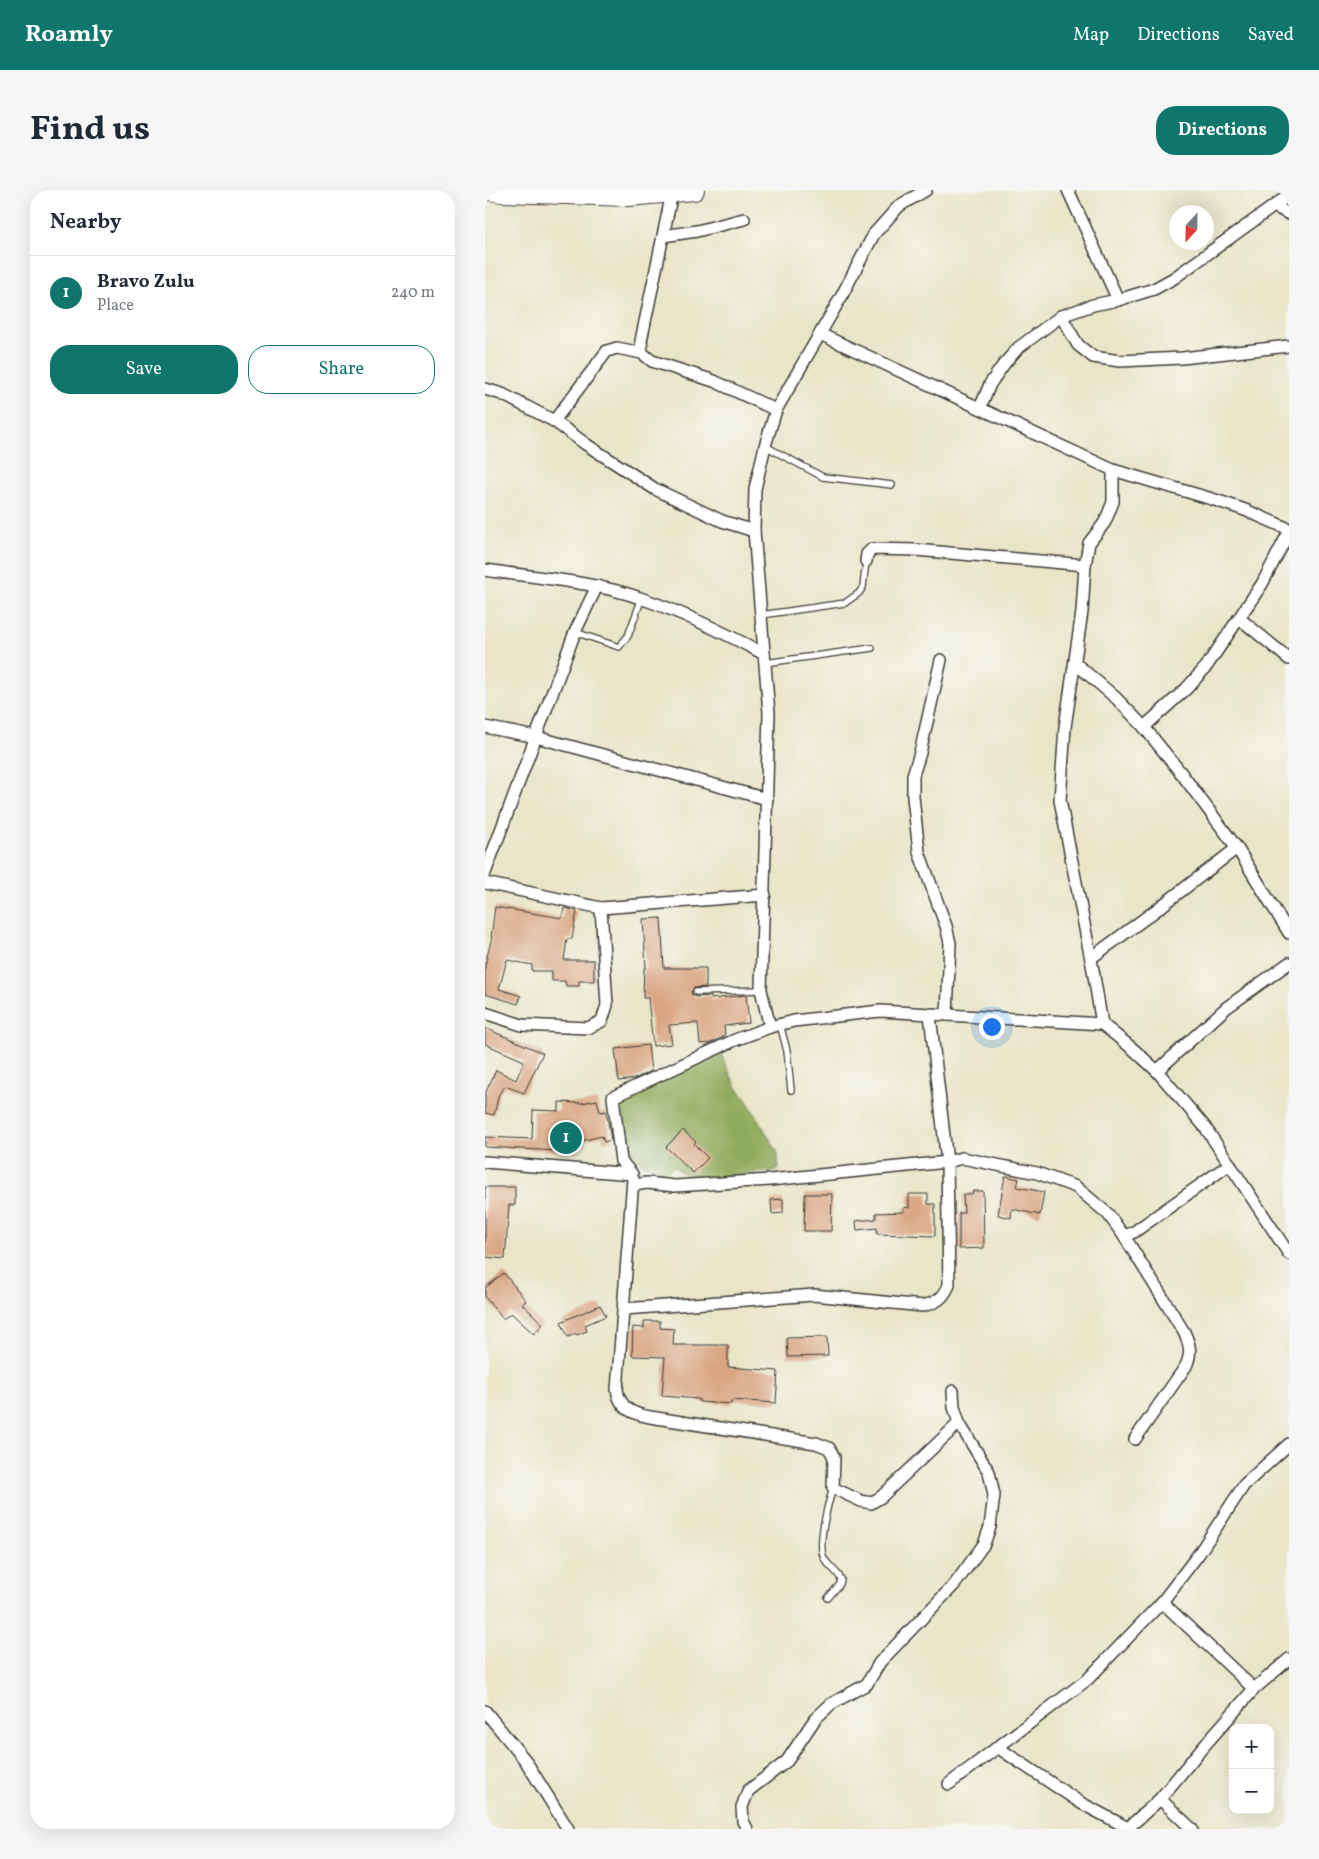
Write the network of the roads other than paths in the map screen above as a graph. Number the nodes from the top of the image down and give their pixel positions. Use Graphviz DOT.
graph roads {
  1 [pos="489,190"];
  2 [pos="694,190"];
  3 [pos="926,190"];
  4 [pos="1068,190"];
  5 [pos="672,193"];
  6 [pos="1289,195"];
  7 [pos="1275,206"];
  8 [pos="1289,214"];
  9 [pos="744,219"];
  10 [pos="663,236"];
  11 [pos="1118,300"];
  12 [pos="1061,316"];
  13 [pos="820,334"];
  14 [pos="1289,346"];
  15 [pos="642,353"];
  16 [pos="485,390"];
  17 [pos="980,408"];
  18 [pos="776,410"];
  19 [pos="554,421"];
  20 [pos="765,446"];
  21 [pos="1113,470"];
  22 [pos="892,485"];
  23 [pos="1289,530"];
  24 [pos="754,532"];
  25 [pos="866,560"];
  26 [pos="1085,565"];
  27 [pos="485,570"];
  28 [pos="597,586"];
  29 [pos="642,598"];
  30 [pos="761,615"];
  31 [pos="1239,618"];
  32 [pos="575,632"];
  33 [pos="871,648"];
  34 [pos="765,659"];
  35 [pos="1289,659"];
  36 [pos="941,660"];
  37 [pos="1075,663"];
  38 [pos="485,727"];
  39 [pos="1144,727"];
  40 [pos="536,737"];
  41 [pos="767,799"];
  42 [pos="1237,848"];
  43 [pos="485,873"];
  44 [pos="485,883"];
  45 [pos="765,895"];
  46 [pos="601,908"];
  47 [pos="1288,930"];
  48 [pos="1091,958"];
  49 [pos="1289,963"];
  50 [pos="761,990"];
  51 [pos="696,992"];
  52 [pos="485,1013"];
  53 [pos="930,1015"];
  54 [pos="947,1015"];
  55 [pos="1101,1024"];
  56 [pos="775,1026"];
  57 [pos="1157,1071"];
  58 [pos="791,1090"];
  59 [pos="485,1162"];
  60 [pos="947,1162"];
  61 [pos="1230,1164"];
  62 [pos="633,1180"];
  63 [pos="1124,1236"];
  64 [pos="1289,1254"];
  65 [pos="624,1309"];
  66 [pos="953,1390"];
  67 [pos="959,1423"];
  68 [pos="1135,1439"];
  69 [pos="1289,1444"];
  70 [pos="833,1488"];
  71 [pos="828,1598"];
  72 [pos="1162,1602"];
  73 [pos="1289,1659"];
  74 [pos="1254,1689"];
  75 [pos="485,1710"];
  76 [pos="997,1747"];
  77 [pos="949,1784"];
  78 [pos="1160,1799"];
  79 [pos="1128,1828"];
  80 [pos="568,1829"];
  81 [pos="747,1829"];
  82 [pos="1192,1829"];
  1 -- 5 [label="highway"];
  2 -- 5 [label="highway"];
  3 -- 13 [label="street"];
  4 -- 11 [label="street"];
  5 -- 10 [label="street"];
  6 -- 7 [label="street"];
  7 -- 8 [label="street"];
  7 -- 11 [label="street"];
  9 -- 10 [label="street"];
  10 -- 15 [label="street"];
  11 -- 12 [label="street"];
  12 -- 14 [label="street"];
  12 -- 17 [label="street"];
  13 -- 17 [label="street"];
  13 -- 18 [label="street"];
  15 -- 18 [label="street"];
  15 -- 19 [label="street"];
  16 -- 19 [label="street"];
  17 -- 21 [label="street"];
  18 -- 20 [label="street"];
  19 -- 24 [label="street"];
  20 -- 22 [label="lane"];
  20 -- 24 [label="street"];
  21 -- 23 [label="street"];
  21 -- 26 [label="street"];
  23 -- 31 [label="street"];
  24 -- 30 [label="street"];
  25 -- 26 [label="street"];
  25 -- 30 [label="lane"];
  26 -- 37 [label="street"];
  27 -- 28 [label="street"];
  28 -- 29 [label="street"];
  28 -- 32 [label="street"];
  29 -- 32 [label="lane"];
  29 -- 34 [label="street"];
  30 -- 34 [label="street"];
  31 -- 35 [label="street"];
  31 -- 39 [label="street"];
  32 -- 40 [label="street"];
  33 -- 34 [label="lane"];
  34 -- 41 [label="street"];
  36 -- 54 [label="street"];
  37 -- 39 [label="street"];
  37 -- 48 [label="street"];
  38 -- 40 [label="street"];
  39 -- 42 [label="street"];
  40 -- 41 [label="street"];
  40 -- 43 [label="street"];
  41 -- 45 [label="street"];
  42 -- 47 [label="street"];
  42 -- 48 [label="street"];
  44 -- 46 [label="street"];
  45 -- 46 [label="street"];
  45 -- 50 [label="street"];
  46 -- 52 [label="street"];
  48 -- 55 [label="street"];
  49 -- 57 [label="street"];
  50 -- 51 [label="lane"];
  50 -- 56 [label="street"];
  53 -- 54 [label="street"];
  53 -- 56 [label="street"];
  53 -- 60 [label="street"];
  54 -- 55 [label="street"];
  55 -- 57 [label="street"];
  56 -- 58 [label="lane"];
  56 -- 62 [label="street"];
  57 -- 61 [label="street"];
  59 -- 62 [label="street"];
  60 -- 62 [label="street"];
  60 -- 63 [label="street"];
  60 -- 65 [label="street"];
  61 -- 63 [label="street"];
  61 -- 64 [label="street"];
  62 -- 65 [label="street"];
  63 -- 68 [label="street"];
  65 -- 70 [label="street"];
  66 -- 67 [label="street"];
  67 -- 70 [label="street"];
  67 -- 81 [label="street"];
  69 -- 72 [label="street"];
  70 -- 71 [label="lane"];
  72 -- 74 [label="street"];
  72 -- 76 [label="street"];
  73 -- 74 [label="street"];
  74 -- 78 [label="street"];
  75 -- 80 [label="street"];
  76 -- 77 [label="street"];
  76 -- 79 [label="street"];
  78 -- 79 [label="street"];
  78 -- 82 [label="street"];
}
